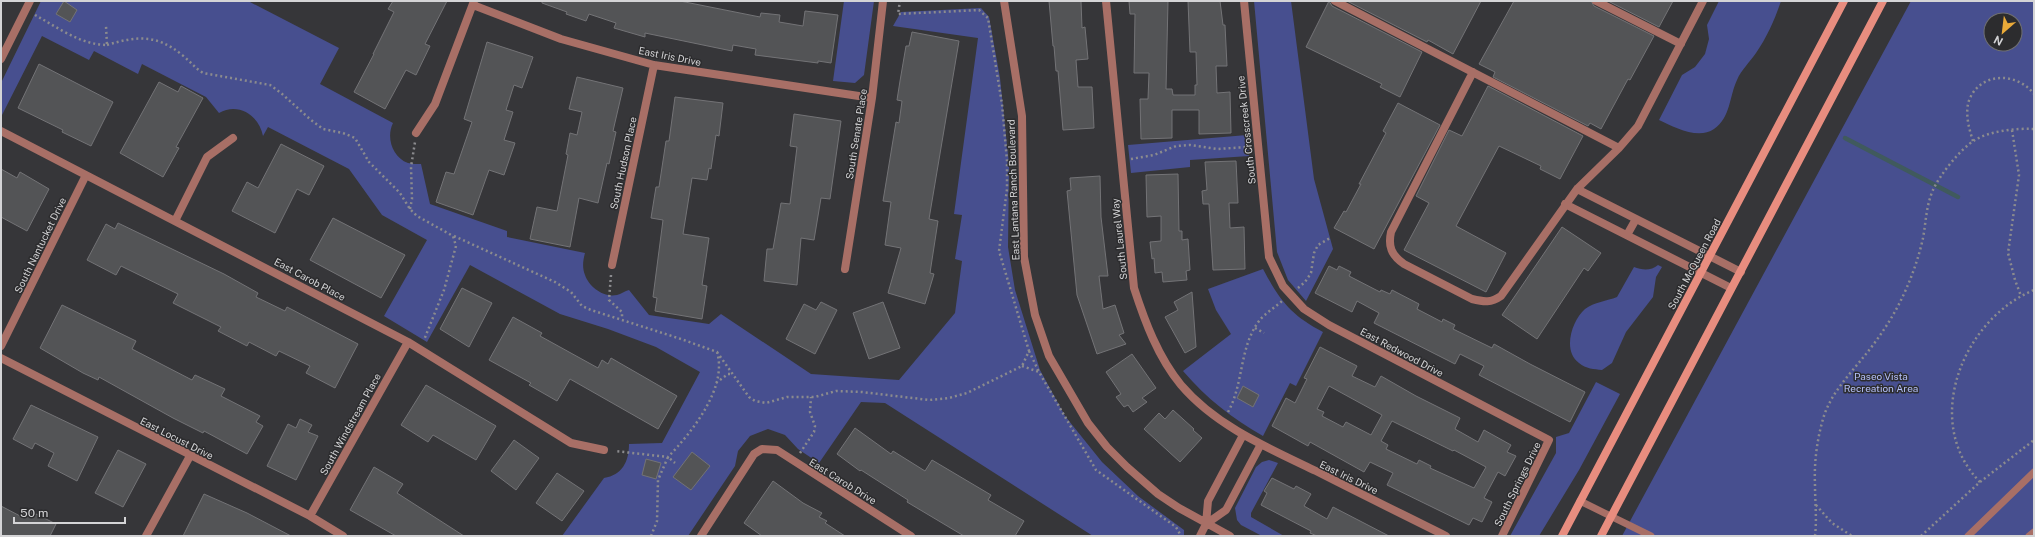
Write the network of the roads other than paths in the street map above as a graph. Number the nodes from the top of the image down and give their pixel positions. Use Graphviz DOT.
graph roads {
  1 [pos="30,1"];
  2 [pos="883,1"];
  3 [pos="1004,1"];
  4 [pos="1106,1"];
  5 [pos="1244,1"];
  6 [pos="1334,1"];
  7 [pos="1596,1"];
  8 [pos="1703,1"];
  9 [pos="1844,1"];
  10 [pos="1883,1"];
  11 [pos="473,3"];
  12 [pos="1681,44"];
  13 [pos="1,59"];
  14 [pos="654,65"];
  15 [pos="1473,72"];
  16 [pos="872,98"];
  17 [pos="1,131"];
  18 [pos="416,133"];
  19 [pos="233,138"];
  20 [pos="1620,148"];
  21 [pos="86,175"];
  22 [pos="1577,189"];
  23 [pos="1566,204"];
  24 [pos="1636,219"];
  25 [pos="176,221"];
  26 [pos="1627,235"];
  27 [pos="1710,256"];
  28 [pos="1269,257"];
  29 [pos="612,266"];
  30 [pos="845,269"];
  31 [pos="1741,272"];
  32 [pos="1701,273"];
  33 [pos="1731,288"];
  34 [pos="408,342"];
  35 [pos="1,346"];
  36 [pos="1,358"];
  37 [pos="1243,435"];
  38 [pos="1549,440"];
  39 [pos="1261,444"];
  40 [pos="604,450"];
  41 [pos="190,456"];
  42 [pos="2034,472"];
  43 [pos="1580,501"];
  44 [pos="310,516"];
  45 [pos="1612,516"];
  46 [pos="1206,524"];
  47 [pos="2034,532"];
  48 [pos="146,536"];
  49 [pos="343,536"];
  50 [pos="701,536"];
  51 [pos="911,536"];
  52 [pos="1200,536"];
  53 [pos="1230,536"];
  54 [pos="1446,536"];
  55 [pos="1502,536"];
  56 [pos="1562,536"];
  57 [pos="1601,536"];
  58 [pos="1650,536"];
  59 [pos="1968,536"];
  60 [pos="2029,536"];
  1 -- 13 [label="street"];
  2 -- 16 [label="street, South Senate Place"];
  3 -- 46 [label="street, East Lantana Ranch Boulevard"];
  4 -- 37 [label="street, South Laurel Way"];
  5 -- 28 [label="street, South Crosscreek Drive"];
  6 -- 15 [label="street"];
  7 -- 12 [label="street"];
  8 -- 12 [label="street"];
  9 -- 27 [label="main road, South McQueen Road"];
  10 -- 31 [label="main road"];
  11 -- 14 [label="street, East Iris Drive"];
  11 -- 18 [label="street"];
  12 -- 20 [label="street"];
  14 -- 16 [label="street, East Iris Drive"];
  14 -- 29 [label="street, South Hudson Place"];
  15 -- 20 [label="street"];
  15 -- 23 [label="street"];
  16 -- 30 [label="street, South Senate Place"];
  17 -- 21 [label="street, East Carob Place"];
  19 -- 25 [label="street"];
  20 -- 22 [label="street"];
  21 -- 25 [label="street, East Carob Place"];
  21 -- 35 [label="street, South Nantucket Drive"];
  22 -- 23 [label="street"];
  22 -- 24 [label="street"];
  23 -- 26 [label="street"];
  24 -- 26 [label="street"];
  24 -- 27 [label="street"];
  25 -- 34 [label="street, East Carob Place"];
  26 -- 32 [label="street"];
  27 -- 31 [label="street"];
  27 -- 32 [label="main road, South McQueen Road"];
  28 -- 38 [label="street, East Redwood Drive"];
  31 -- 33 [label="main road"];
  32 -- 33 [label="street"];
  32 -- 43 [label="main road, South McQueen Road"];
  33 -- 45 [label="main road"];
  34 -- 40 [label="street, East Carob Place"];
  34 -- 44 [label="street, South Windstream Place"];
  36 -- 41 [label="street, East Locust Drive"];
  37 -- 39 [label="street, East Iris Drive"];
  37 -- 46 [label="street"];
  38 -- 55 [label="street, South Springs Drive"];
  39 -- 46 [label="street"];
  39 -- 54 [label="street, East Iris Drive"];
  41 -- 44 [label="street, East Locust Drive"];
  41 -- 48 [label="street"];
  42 -- 59 [label="lane"];
  43 -- 45 [label="lane"];
  43 -- 56 [label="main road, South McQueen Road"];
  44 -- 49 [label="street, East Locust Drive"];
  45 -- 57 [label="main road"];
  45 -- 58 [label="lane"];
  46 -- 52 [label="street"];
  46 -- 53 [label="street, East Lantana Ranch Boulevard"];
  47 -- 60 [label="lane"];
  50 -- 51 [label="street, East Carob Drive"];
}
